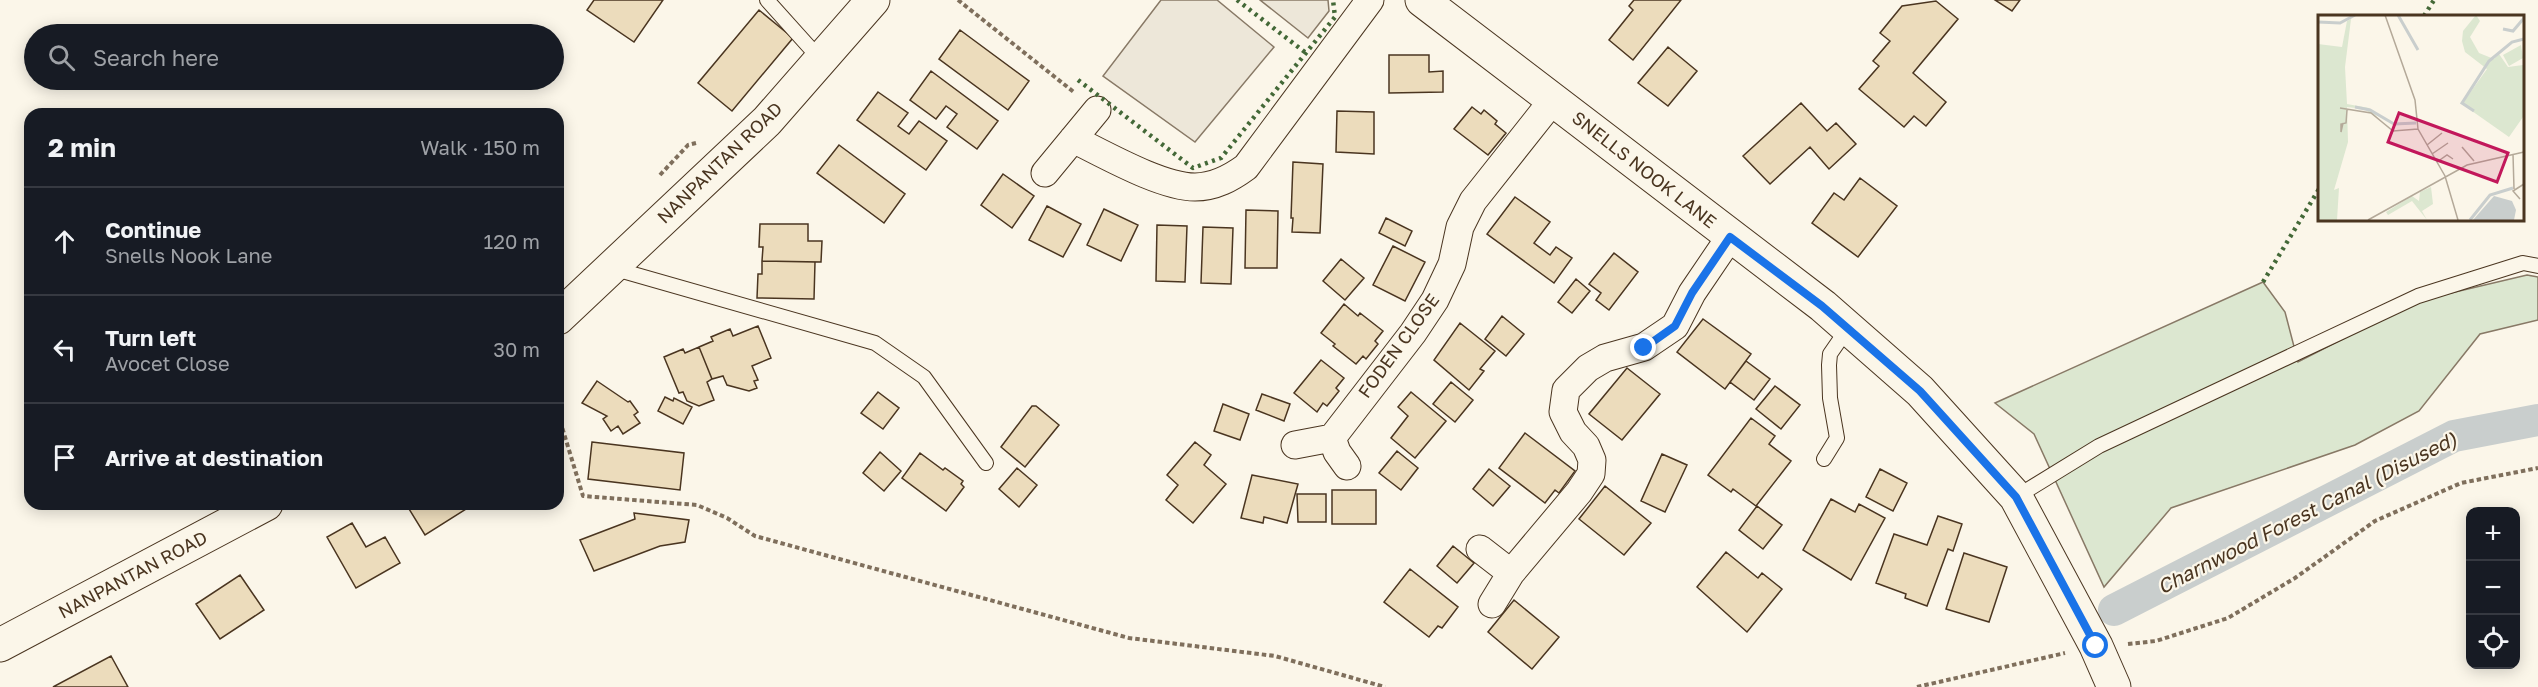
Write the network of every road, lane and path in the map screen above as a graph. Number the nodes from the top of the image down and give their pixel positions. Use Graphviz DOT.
graph roads {
  1 [pos="767,0"];
  2 [pos="873,0"];
  3 [pos="958,0"];
  4 [pos="1370,0"];
  5 [pos="1422,0"];
  6 [pos="820,59"];
  7 [pos="1553,100"];
  8 [pos="1097,110"];
  9 [pos="1073,139"];
  10 [pos="1045,172"];
  11 [pos="1730,237"];
  12 [pos="2538,266"];
  13 [pos="612,267"];
  14 [pos="564,312"];
  15 [pos="1848,328"];
  16 [pos="564,434"];
  17 [pos="1332,438"];
  18 [pos="1295,446"];
  19 [pos="1824,459"];
  20 [pos="986,462"];
  21 [pos="1347,466"];
  22 [pos="2538,468"];
  23 [pos="2016,497"];
  24 [pos="255,510"];
  25 [pos="1480,549"];
  26 [pos="1511,573"];
  27 [pos="1492,604"];
  28 [pos="0,645"];
  29 [pos="2096,646"];
  30 [pos="1385,687"];
  31 [pos="1917,687"];
  32 [pos="2114,687"];
  1 -- 6 [label="lane"];
  2 -- 6 [label="street, NANPANTAN ROAD"];
  3 -- 8 [label="path"];
  4 -- 9 [label="street"];
  5 -- 7 [label="street, SNELLS NOOK LANE"];
  6 -- 13 [label="street, NANPANTAN ROAD"];
  7 -- 11 [label="street, SNELLS NOOK LANE"];
  7 -- 17 [label="street, FODEN CLOSE"];
  8 -- 9 [label="street"];
  9 -- 10 [label="street"];
  11 -- 15 [label="street, SNELLS NOOK LANE"];
  11 -- 26 [label="street"];
  12 -- 23 [label="lane"];
  13 -- 14 [label="street, NANPANTAN ROAD"];
  13 -- 20 [label="lane"];
  15 -- 19 [label="lane"];
  15 -- 23 [label="street, SNELLS NOOK LANE"];
  16 -- 30 [label="path"];
  17 -- 18 [label="street"];
  17 -- 21 [label="street"];
  22 -- 29 [label="path"];
  23 -- 29 [label="street, SNELLS NOOK LANE"];
  24 -- 28 [label="street, NANPANTAN ROAD"];
  25 -- 26 [label="street"];
  26 -- 27 [label="street"];
  29 -- 31 [label="path"];
  29 -- 32 [label="street, SNELLS NOOK LANE"];
}
